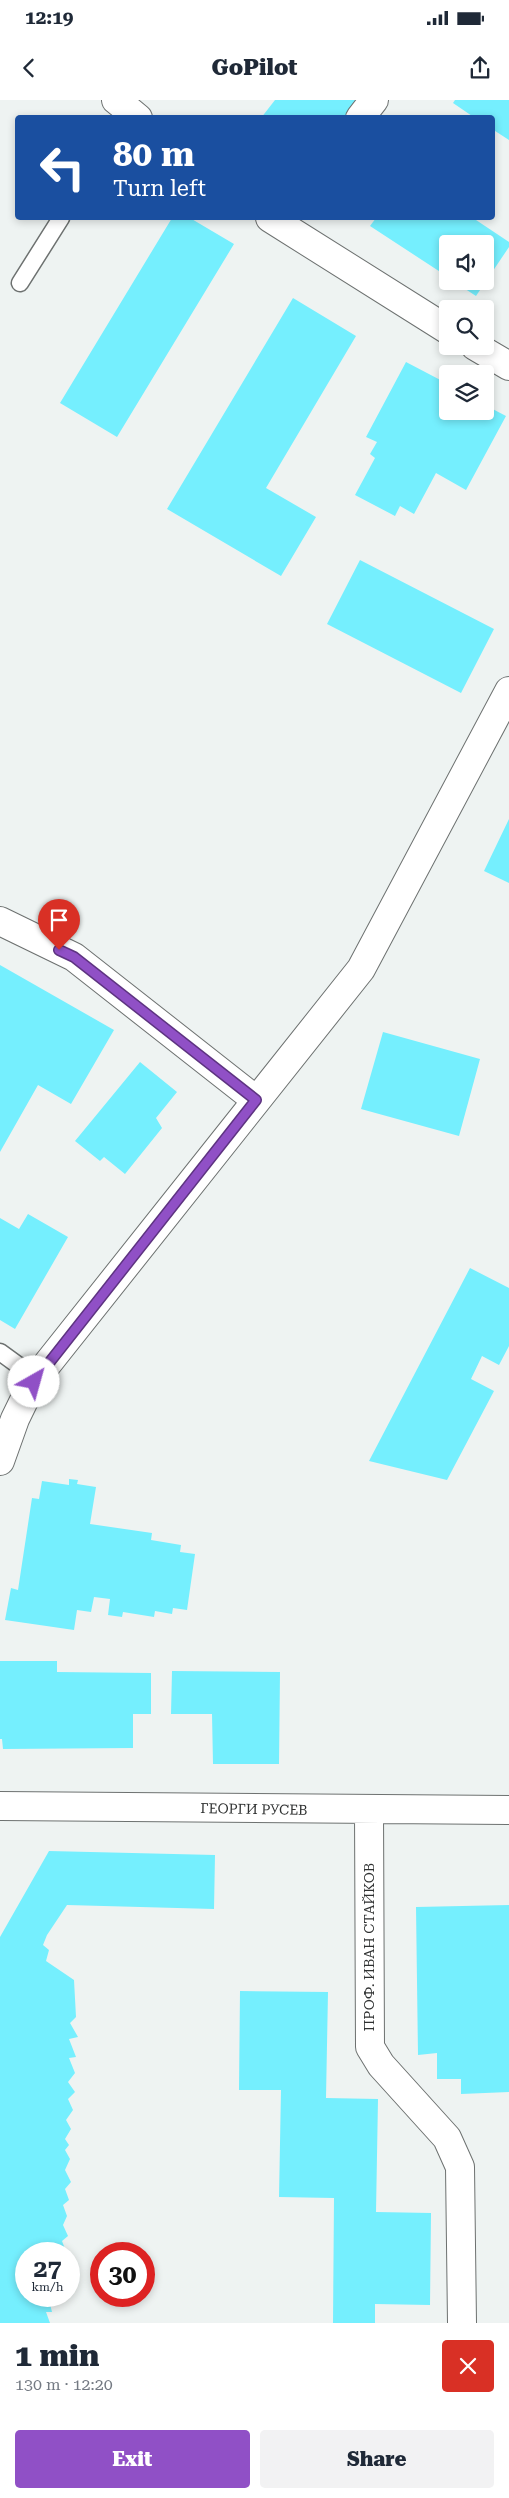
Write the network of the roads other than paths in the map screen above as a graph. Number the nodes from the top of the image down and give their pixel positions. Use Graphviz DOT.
graph roads {
  1 [pos="374,100"];
  2 [pos="362,115"];
  3 [pos="60,220"];
  4 [pos="276,220"];
  5 [pos="20,283"];
  6 [pos="439,324"];
  7 [pos="490,355"];
  8 [pos="509,366"];
  9 [pos="509,691"];
  10 [pos="0,921"];
  11 [pos="256,1100"];
  12 [pos="0,1352"];
  13 [pos="34,1382"];
  14 [pos="0,1461"];
  15 [pos="0,1806"];
  16 [pos="368,1810"];
  17 [pos="509,1810"];
  18 [pos="462,2323"];
  1 -- 2 [label="street"];
  3 -- 5 [label="lane"];
  4 -- 6 [label="street"];
  7 -- 8 [label="street"];
  9 -- 11 [label="street"];
  10 -- 11 [label="street"];
  11 -- 13 [label="street"];
  12 -- 13 [label="lane"];
  13 -- 14 [label="street"];
  15 -- 16 [label="street, ГЕОРГИ РУСЕВ"];
  16 -- 17 [label="street, ГЕОРГИ РУСЕВ"];
  16 -- 18 [label="street, ПРОФ. ИВАН СТАЙКОВ"];
}
